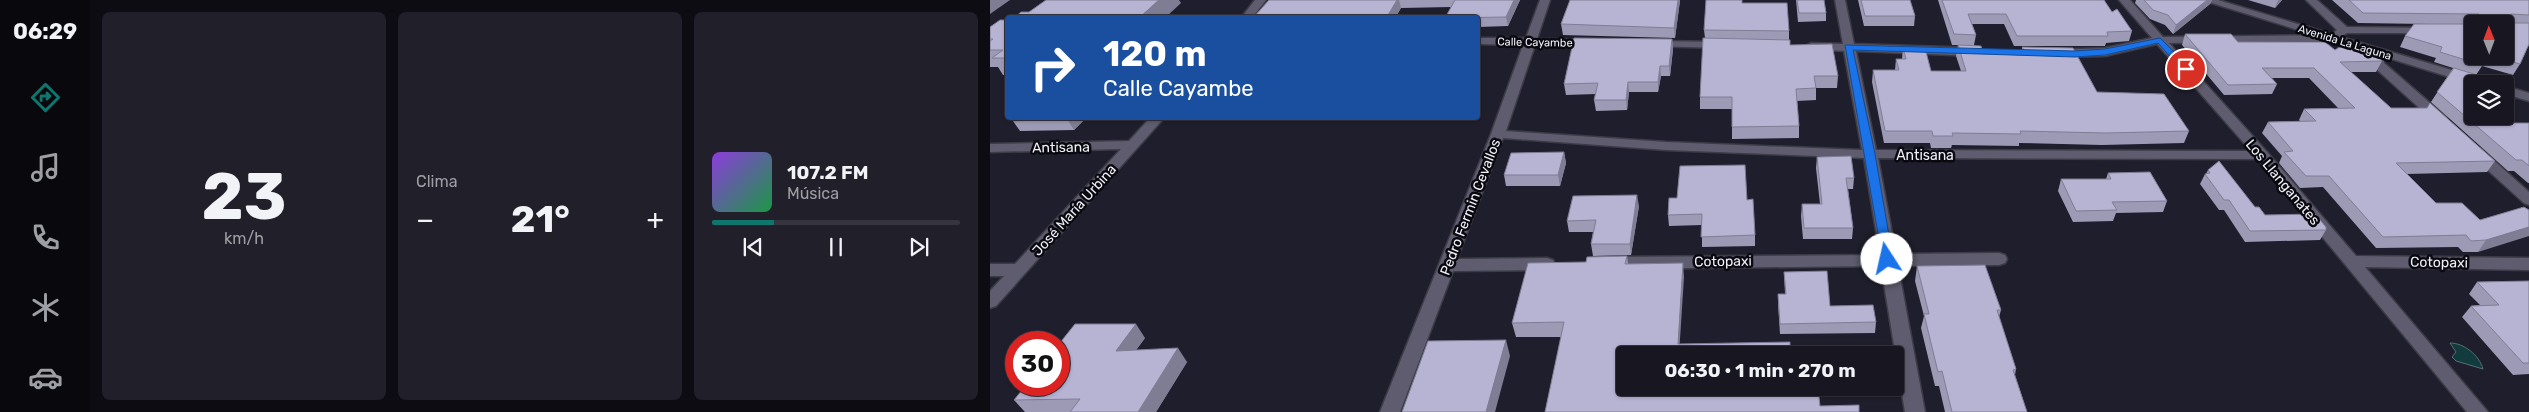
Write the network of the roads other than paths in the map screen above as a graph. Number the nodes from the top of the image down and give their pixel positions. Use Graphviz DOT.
graph roads {
  1 [pos="1261,0"];
  2 [pos="1544,0"];
  3 [pos="1840,0"];
  4 [pos="2124,0"];
  5 [pos="2207,0"];
  6 [pos="2311,0"];
  7 [pos="1248,15"];
  8 [pos="2344,30"];
  9 [pos="2443,30"];
  10 [pos="2334,38"];
  11 [pos="2160,40"];
  12 [pos="1480,41"];
  13 [pos="1529,42"];
  14 [pos="1609,43"];
  15 [pos="1639,44"];
  16 [pos="1739,45"];
  17 [pos="1798,46"];
  18 [pos="1848,47"];
  19 [pos="1984,52"];
  20 [pos="2377,52"];
  21 [pos="2040,54"];
  22 [pos="2464,78"];
  23 [pos="2514,93"];
  24 [pos="2529,97"];
  25 [pos="1155,120"];
  26 [pos="2450,129"];
  27 [pos="1498,134"];
  28 [pos="2464,142"];
  29 [pos="1132,146"];
  30 [pos="990,148"];
  31 [pos="1870,154"];
  32 [pos="2262,155"];
  33 [pos="2529,200"];
  34 [pos="1887,259"];
  35 [pos="1999,260"];
  36 [pos="2350,261"];
  37 [pos="1594,263"];
  38 [pos="1564,264"];
  39 [pos="2529,264"];
  40 [pos="1447,265"];
  41 [pos="990,270"];
  42 [pos="1020,270"];
  43 [pos="990,302"];
  44 [pos="1390,412"];
  45 [pos="1915,412"];
  46 [pos="2478,412"];
  1 -- 7 [label="street"];
  2 -- 13 [label="street, Pedro Fermin Cevallos"];
  3 -- 18 [label="street"];
  4 -- 11 [label="street, Los Llanganates"];
  5 -- 10 [label="street, Avenida La Laguna"];
  6 -- 8 [label="street"];
  8 -- 9 [label="street"];
  8 -- 10 [label="street"];
  10 -- 11 [label="street"];
  10 -- 20 [label="street, Avenida La Laguna"];
  11 -- 21 [label="street"];
  11 -- 32 [label="street, Los Llanganates"];
  12 -- 13 [label="street, Calle Cayambe"];
  13 -- 14 [label="street, Calle Cayambe"];
  13 -- 27 [label="street, Pedro Fermin Cevallos"];
  15 -- 16 [label="street"];
  17 -- 18 [label="street"];
  18 -- 19 [label="street"];
  18 -- 31 [label="street"];
  20 -- 22 [label="street, Avenida La Laguna"];
  20 -- 26 [label="street"];
  23 -- 24 [label="street"];
  25 -- 29 [label="street, José María Urbina"];
  27 -- 31 [label="street, Antisana"];
  27 -- 40 [label="street, Pedro Fermin Cevallos"];
  28 -- 33 [label="street"];
  29 -- 30 [label="street, Antisana"];
  29 -- 42 [label="street, José María Urbina"];
  31 -- 32 [label="street, Antisana"];
  31 -- 34 [label="street"];
  32 -- 36 [label="street, Los Llanganates"];
  34 -- 35 [label="street, Cotopaxi"];
  34 -- 37 [label="street, Cotopaxi"];
  34 -- 45 [label="street"];
  36 -- 39 [label="street, Cotopaxi"];
  36 -- 46 [label="street, Los Llanganates"];
  38 -- 40 [label="street"];
  40 -- 44 [label="street, Pedro Fermin Cevallos"];
  41 -- 42 [label="street"];
  42 -- 43 [label="street, José María Urbina"];
}
